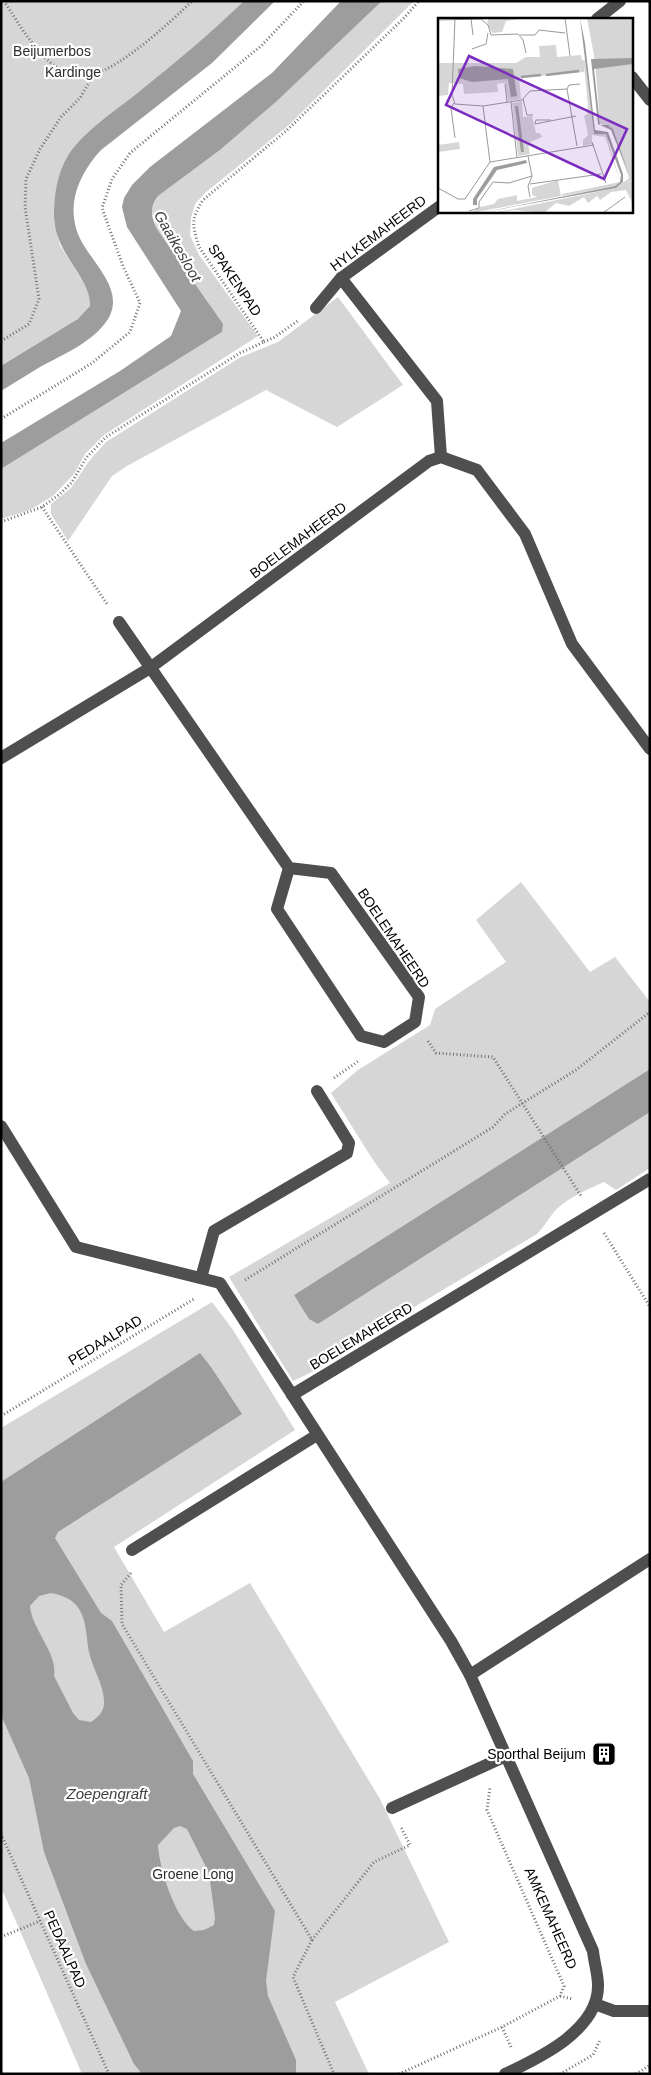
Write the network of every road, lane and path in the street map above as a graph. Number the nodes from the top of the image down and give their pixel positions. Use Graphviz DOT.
graph roads {
  1 [pos="4,1"];
  2 [pos="192,1"];
  3 [pos="304,1"];
  4 [pos="419,1"];
  5 [pos="620,1"];
  6 [pos="598,18"];
  7 [pos="94,74"];
  8 [pos="634,80"];
  9 [pos="650,100"];
  10 [pos="438,207"];
  11 [pos="341,278"];
  12 [pos="316,308"];
  13 [pos="1,341"];
  14 [pos="264,342"];
  15 [pos="1,419"];
  16 [pos="441,457"];
  17 [pos="42,507"];
  18 [pos="1,522"];
  19 [pos="119,622"];
  20 [pos="150,668"];
  21 [pos="650,749"];
  22 [pos="1,758"];
  23 [pos="289,868"];
  24 [pos="650,1012"];
  25 [pos="414,1022"];
  26 [pos="384,1042"];
  27 [pos="317,1091"];
  28 [pos="523,1104"];
  29 [pos="1,1126"];
  30 [pos="650,1179"];
  31 [pos="593,1214"];
  32 [pos="201,1278"];
  33 [pos="222,1287"];
  34 [pos="650,1307"];
  35 [pos="292,1395"];
  36 [pos="1,1416"];
  37 [pos="317,1435"];
  38 [pos="132,1550"];
  39 [pos="650,1559"];
  40 [pos="121,1585"];
  41 [pos="470,1676"];
  42 [pos="506,1756"];
  43 [pos="494,1762"];
  44 [pos="392,1808"];
  45 [pos="1,1834"];
  46 [pos="40,1921"];
  47 [pos="1,1937"];
  48 [pos="312,1940"];
  49 [pos="595,2004"];
  50 [pos="650,2011"];
  51 [pos="650,2065"];
  52 [pos="522,2070"];
  53 [pos="109,2074"];
  54 [pos="334,2074"];
  55 [pos="399,2074"];
  56 [pos="505,2074"];
  57 [pos="636,2074"];
  1 -- 7 [label="path"];
  2 -- 7 [label="path"];
  3 -- 15 [label="path"];
  4 -- 14 [label="path, SPAKENPAD"];
  5 -- 6 [label="street"];
  7 -- 13 [label="path"];
  8 -- 9 [label="street"];
  10 -- 11 [label="street, HYLKEMAHEERD"];
  11 -- 12 [label="street, HYLKEMAHEERD"];
  11 -- 16 [label="street"];
  12 -- 14 [label="path"];
  14 -- 17 [label="path"];
  16 -- 20 [label="street, BOELEMAHEERD"];
  16 -- 21 [label="street"];
  17 -- 18 [label="path"];
  17 -- 19 [label="path"];
  19 -- 20 [label="street"];
  20 -- 22 [label="street, BOELEMAHEERD"];
  20 -- 23 [label="street"];
  23 -- 25 [label="street, BOELEMAHEERD"];
  23 -- 26 [label="street"];
  24 -- 28 [label="path, PEDAALPAD"];
  25 -- 26 [label="street"];
  25 -- 28 [label="path"];
  26 -- 27 [label="path"];
  27 -- 32 [label="street"];
  28 -- 31 [label="path"];
  28 -- 33 [label="path, PEDAALPAD"];
  29 -- 32 [label="street"];
  30 -- 31 [label="street, BOELEMAHEERD"];
  31 -- 34 [label="path"];
  31 -- 35 [label="street, BOELEMAHEERD"];
  32 -- 33 [label="street"];
  33 -- 35 [label="street"];
  33 -- 36 [label="path, PEDAALPAD"];
  35 -- 37 [label="street"];
  37 -- 38 [label="street"];
  37 -- 41 [label="street"];
  39 -- 41 [label="street"];
  40 -- 48 [label="path"];
  41 -- 42 [label="street, AMKEMAHEERD"];
  42 -- 43 [label="street"];
  42 -- 49 [label="street, AMKEMAHEERD"];
  43 -- 44 [label="street"];
  43 -- 55 [label="path, AMKEMAHEERD"];
  44 -- 48 [label="path"];
  45 -- 46 [label="path, PEDAALPAD"];
  46 -- 47 [label="path"];
  46 -- 53 [label="path, PEDAALPAD"];
  48 -- 54 [label="path"];
  49 -- 50 [label="street"];
  49 -- 52 [label="street, AMKEMAHEERD"];
  51 -- 57 [label="path"];
  52 -- 56 [label="street, AMKEMAHEERD"];
}
